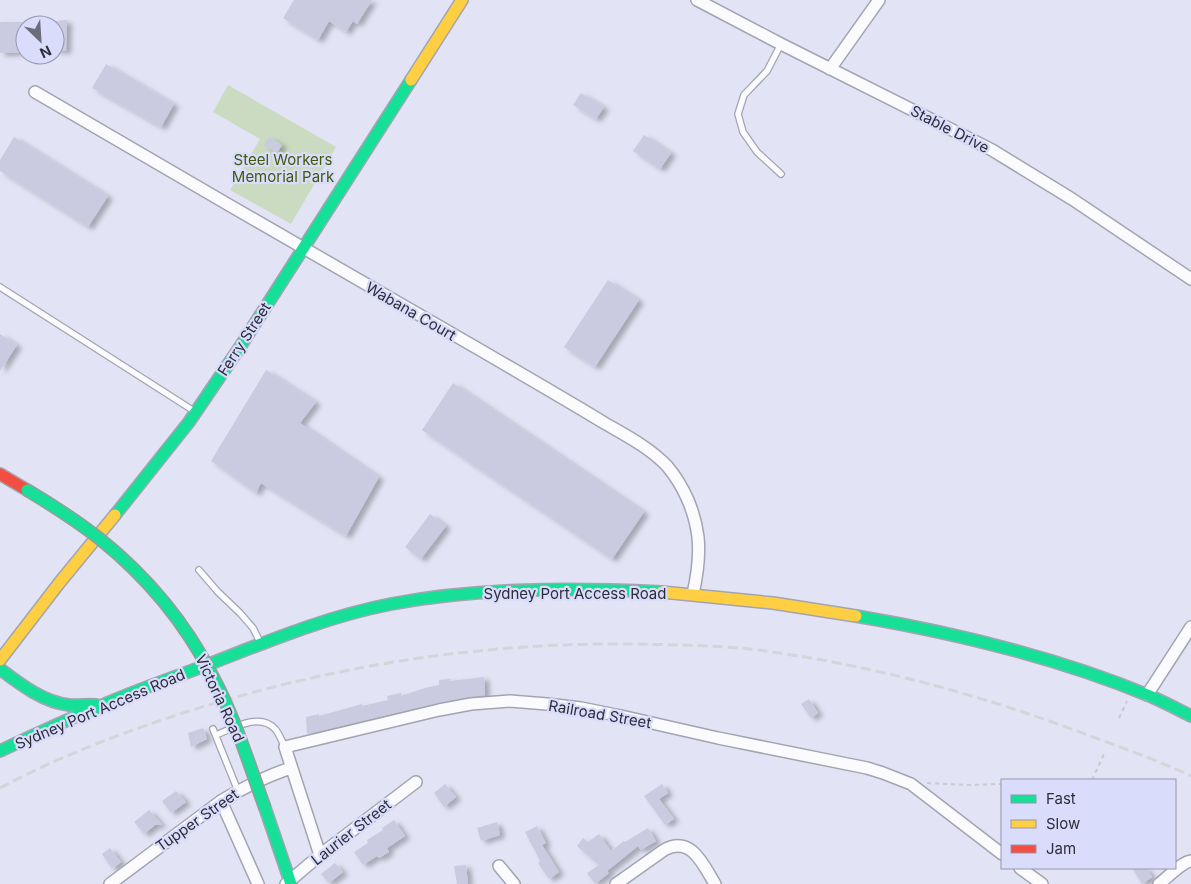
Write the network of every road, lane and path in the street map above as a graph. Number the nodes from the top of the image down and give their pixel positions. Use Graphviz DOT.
graph roads {
  1 [pos="462,0"];
  2 [pos="697,0"];
  3 [pos="879,0"];
  4 [pos="781,44"];
  5 [pos="830,69"];
  6 [pos="35,92"];
  7 [pos="781,174"];
  8 [pos="302,248"];
  9 [pos="1191,279"];
  10 [pos="0,287"];
  11 [pos="196,412"];
  12 [pos="0,474"];
  13 [pos="199,570"];
  14 [pos="693,594"];
  15 [pos="1191,627"];
  16 [pos="261,644"];
  17 [pos="0,660"];
  18 [pos="0,668"];
  19 [pos="1133,690"];
  20 [pos="1147,695"];
  21 [pos="103,704"];
  22 [pos="1191,716"];
  23 [pos="1119,718"];
  24 [pos="284,747"];
  25 [pos="0,751"];
  26 [pos="1104,754"];
  27 [pos="291,768"];
  28 [pos="1092,779"];
  29 [pos="416,782"];
  30 [pos="911,784"];
  31 [pos="1001,784"];
  32 [pos="238,791"];
  33 [pos="221,801"];
  34 [pos="1001,853"];
  35 [pos="320,855"];
  36 [pos="1191,861"];
  37 [pos="499,866"];
  38 [pos="1021,869"];
  39 [pos="289,883"];
  40 [pos="110,884"];
  41 [pos="258,884"];
  42 [pos="514,884"];
  43 [pos="616,884"];
  44 [pos="715,884"];
  45 [pos="1042,884"];
  46 [pos="1159,884"];
  1 -- 8 [label="street, Ferry Street"];
  2 -- 4 [label="street, Stable Drive"];
  3 -- 5 [label="street"];
  4 -- 5 [label="street, Stable Drive"];
  4 -- 7 [label="lane"];
  5 -- 9 [label="street, Stable Drive"];
  6 -- 8 [label="street, Wabana Court"];
  8 -- 11 [label="street, Ferry Street"];
  8 -- 14 [label="street, Wabana Court"];
  10 -- 11 [label="lane"];
  11 -- 17 [label="street, Ferry Street"];
  12 -- 39 [label="street, Victoria Road, bridge"];
  13 -- 16 [label="lane"];
  14 -- 16 [label="street, Sydney Port Access Road"];
  14 -- 19 [label="street, Sydney Port Access Road"];
  15 -- 20 [label="street"];
  16 -- 21 [label="street, Sydney Port Access Road"];
  18 -- 21 [label="street"];
  19 -- 20 [label="street, Sydney Port Access Road"];
  19 -- 23 [label="path"];
  20 -- 22 [label="street, Sydney Port Access Road"];
  21 -- 25 [label="street, Sydney Port Access Road"];
  24 -- 27 [label="street"];
  24 -- 30 [label="street, Railroad Street"];
  24 -- 32 [label="lane"];
  26 -- 28 [label="path"];
  27 -- 32 [label="street, Tupper Street"];
  27 -- 35 [label="street"];
  29 -- 35 [label="street, Laurier Street"];
  30 -- 31 [label="path"];
  30 -- 34 [label="street, Railroad Street"];
  32 -- 33 [label="street, Tupper Street"];
  33 -- 40 [label="street, Tupper Street"];
  33 -- 41 [label="street"];
  35 -- 39 [label="street, Laurier Street"];
  36 -- 46 [label="street"];
  37 -- 42 [label="street"];
  38 -- 45 [label="street"];
  43 -- 44 [label="street"];
}
